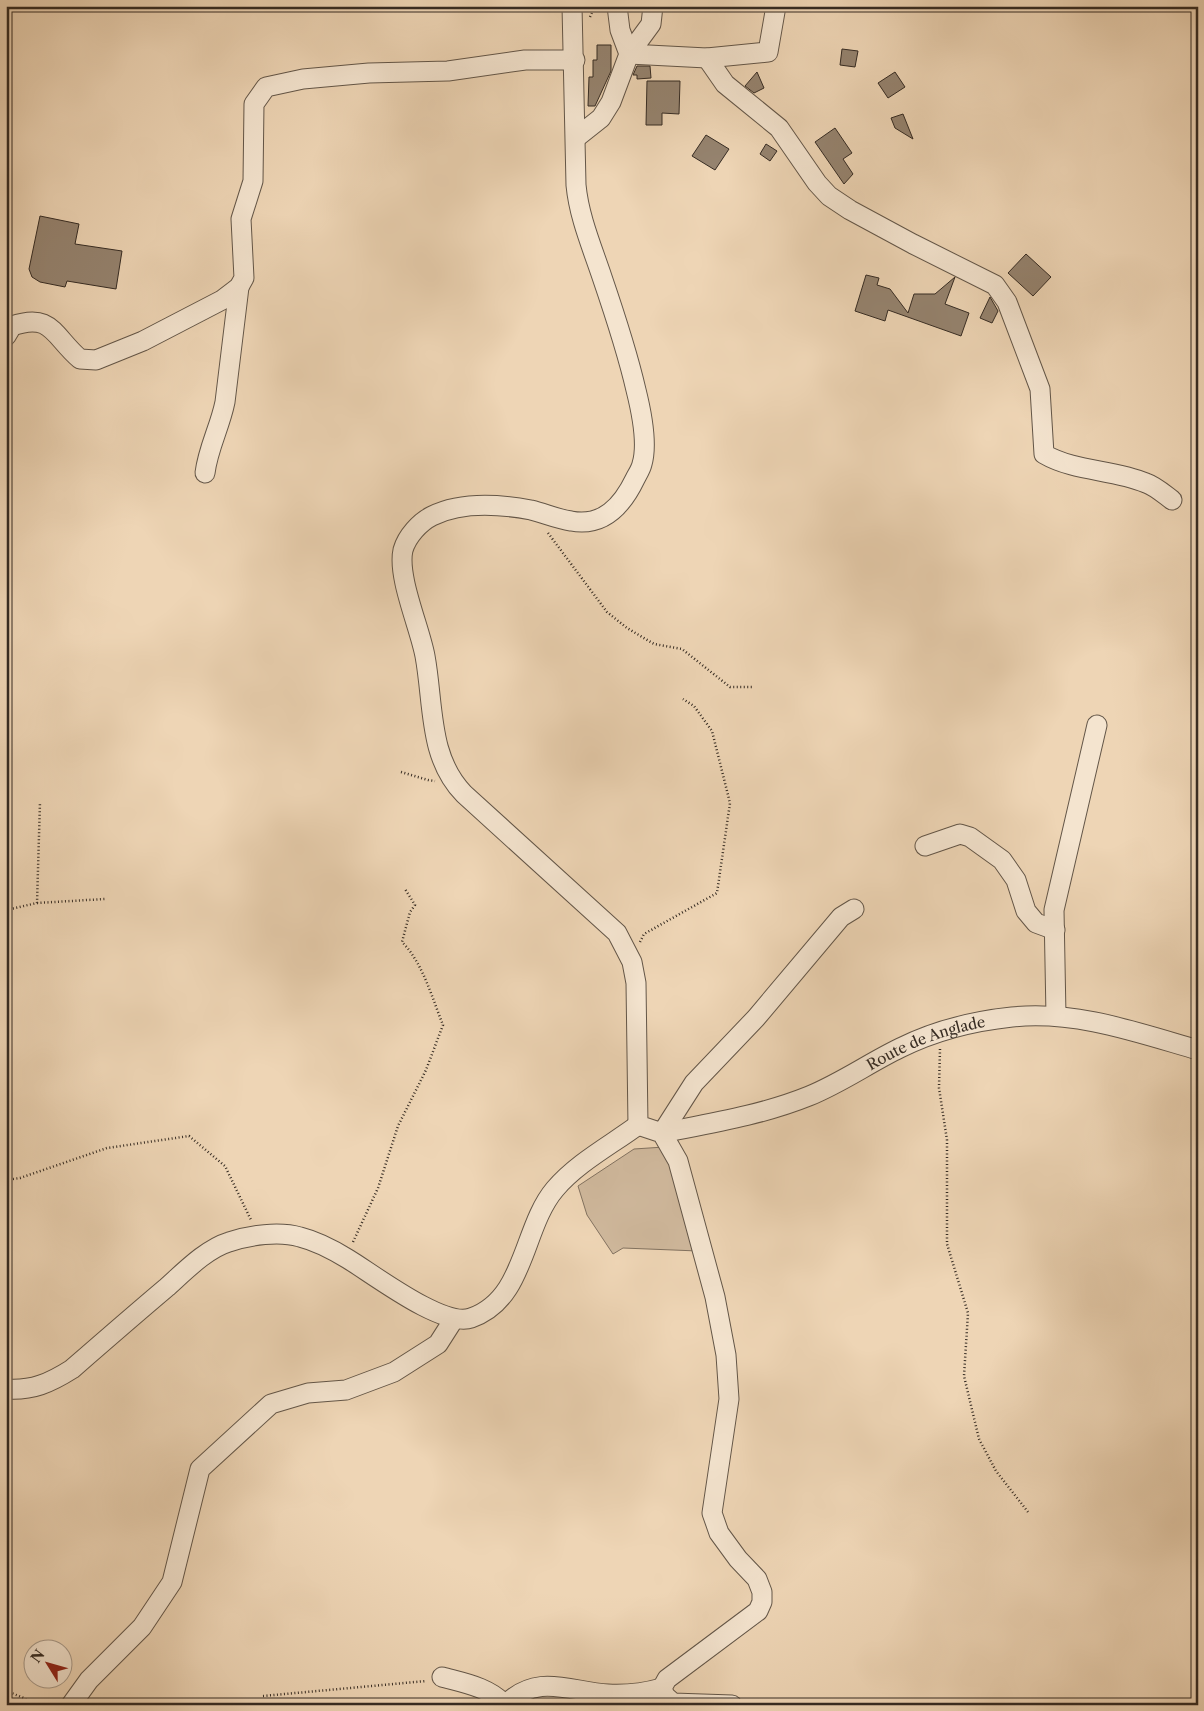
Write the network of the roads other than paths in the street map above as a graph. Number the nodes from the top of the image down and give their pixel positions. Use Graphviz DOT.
graph roads {
  1 [pos="572,6"];
  2 [pos="617,6"];
  3 [pos="653,6"];
  4 [pos="776,6"];
  5 [pos="629,54"];
  6 [pos="707,58"];
  7 [pos="575,60"];
  8 [pos="577,137"];
  9 [pos="239,287"];
  10 [pos="6,336"];
  11 [pos="205,473"];
  12 [pos="1172,500"];
  13 [pos="1097,725"];
  14 [pos="925,846"];
  15 [pos="854,909"];
  16 [pos="1055,930"];
  17 [pos="1056,1016"];
  18 [pos="1198,1050"];
  19 [pos="638,1125"];
  20 [pos="662,1133"];
  21 [pos="454,1319"];
  22 [pos="6,1389"];
  23 [pos="442,1677"];
  24 [pos="662,1688"];
  25 [pos="71,1705"];
  26 [pos="505,1705"];
  27 [pos="732,1705"];
  1 -- 7 [label="street"];
  2 -- 5 [label="street"];
  3 -- 5 [label="street"];
  4 -- 6 [label="street"];
  5 -- 6 [label="street"];
  5 -- 8 [label="street"];
  6 -- 12 [label="street"];
  7 -- 8 [label="street"];
  7 -- 9 [label="street"];
  8 -- 19 [label="street"];
  9 -- 10 [label="street"];
  9 -- 11 [label="street"];
  13 -- 16 [label="street"];
  14 -- 16 [label="street"];
  15 -- 20 [label="street"];
  16 -- 17 [label="street"];
  17 -- 18 [label="street, Route de Anglade"];
  17 -- 20 [label="street, Route de Anglade"];
  19 -- 20 [label="street"];
  19 -- 21 [label="street"];
  20 -- 24 [label="street"];
  21 -- 22 [label="street"];
  21 -- 25 [label="street"];
  23 -- 26 [label="street"];
  24 -- 26 [label="street"];
  24 -- 27 [label="street"];
}
